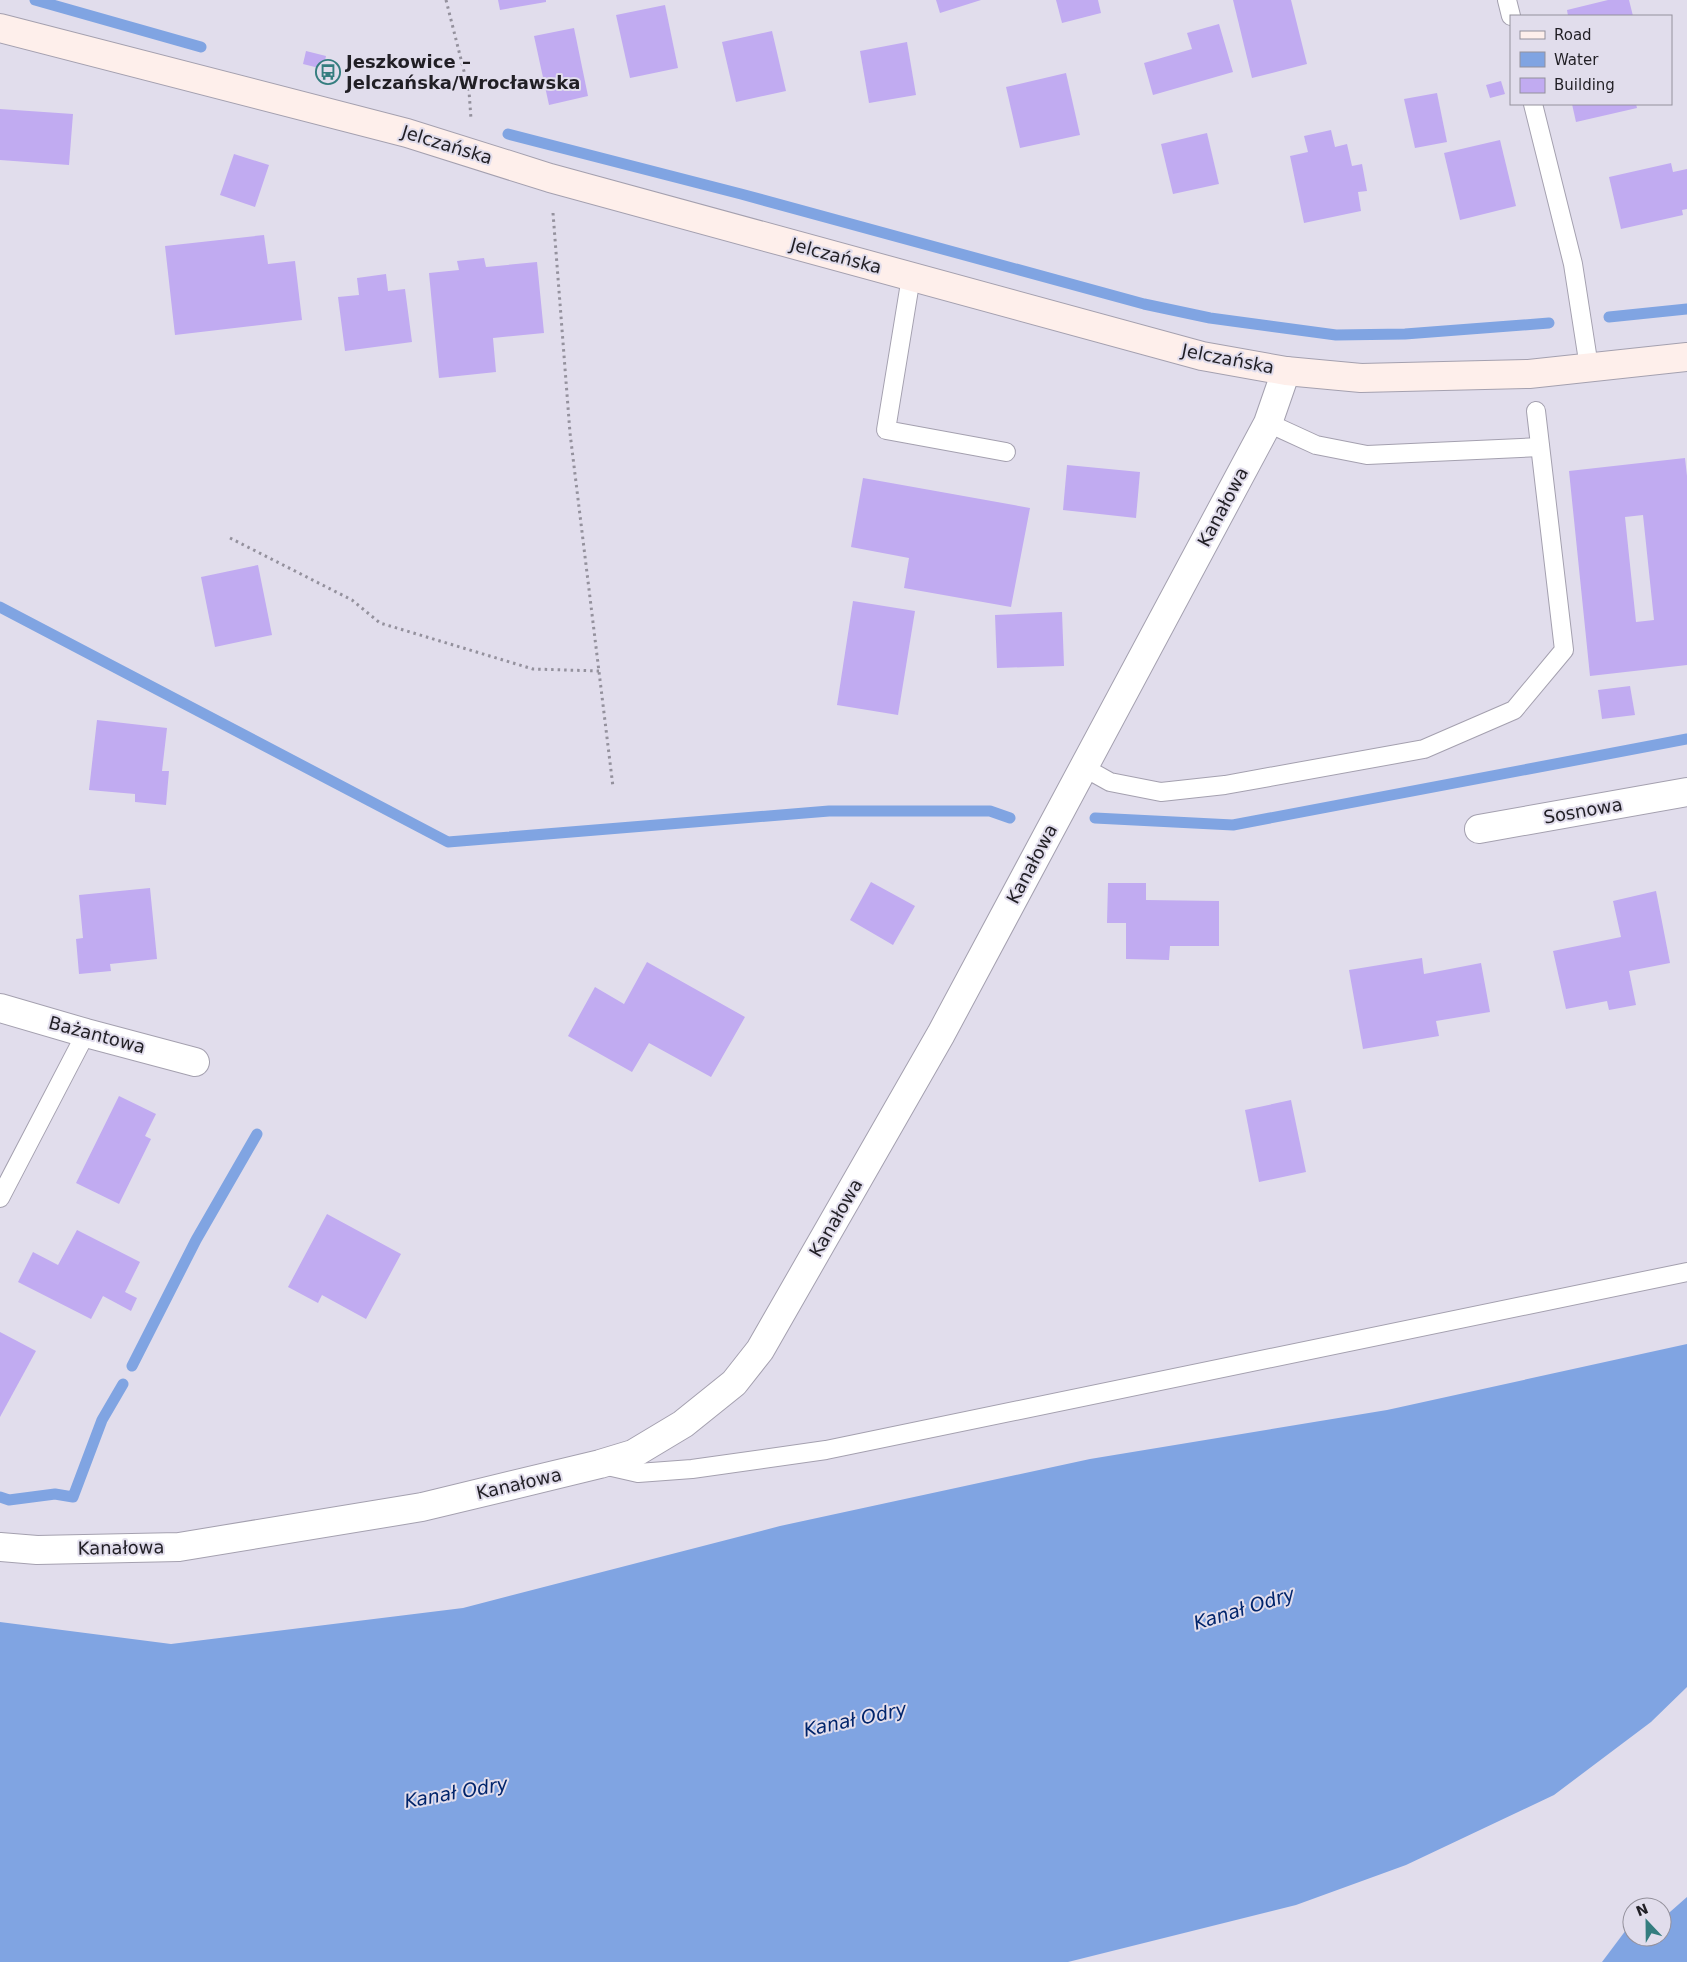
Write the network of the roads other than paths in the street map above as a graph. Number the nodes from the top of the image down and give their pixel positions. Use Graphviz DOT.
graph roads {
  1 [pos="1507,0"];
  2 [pos="1511,15"];
  3 [pos="0,28"];
  4 [pos="1533,105"];
  5 [pos="911,277"];
  6 [pos="1687,358"];
  7 [pos="1589,367"];
  8 [pos="1286,371"];
  9 [pos="1536,411"];
  10 [pos="1268,422"];
  11 [pos="1540,447"];
  12 [pos="1006,452"];
  13 [pos="1083,768"];
  14 [pos="1687,792"];
  15 [pos="1479,829"];
  16 [pos="0,1008"];
  17 [pos="86,1033"];
  18 [pos="195,1062"];
  19 [pos="0,1198"];
  20 [pos="1687,1272"];
  21 [pos="600,1464"];
  22 [pos="0,1547"];
  1 -- 2 [label="lane"];
  3 -- 5 [label="main road, Jelczańska"];
  4 -- 7 [label="lane"];
  5 -- 8 [label="main road, Jelczańska"];
  5 -- 12 [label="lane"];
  6 -- 7 [label="main road, Jelczańska"];
  7 -- 8 [label="main road, Jelczańska"];
  8 -- 10 [label="street, Kanałowa"];
  9 -- 11 [label="lane"];
  10 -- 11 [label="lane"];
  10 -- 13 [label="street, Kanałowa"];
  11 -- 13 [label="lane"];
  13 -- 21 [label="street, Kanałowa"];
  14 -- 15 [label="street, Sosnowa"];
  16 -- 17 [label="street, Bażantowa"];
  17 -- 18 [label="street, Bażantowa"];
  17 -- 19 [label="lane"];
  20 -- 21 [label="lane"];
  21 -- 22 [label="street, Kanałowa"];
}
